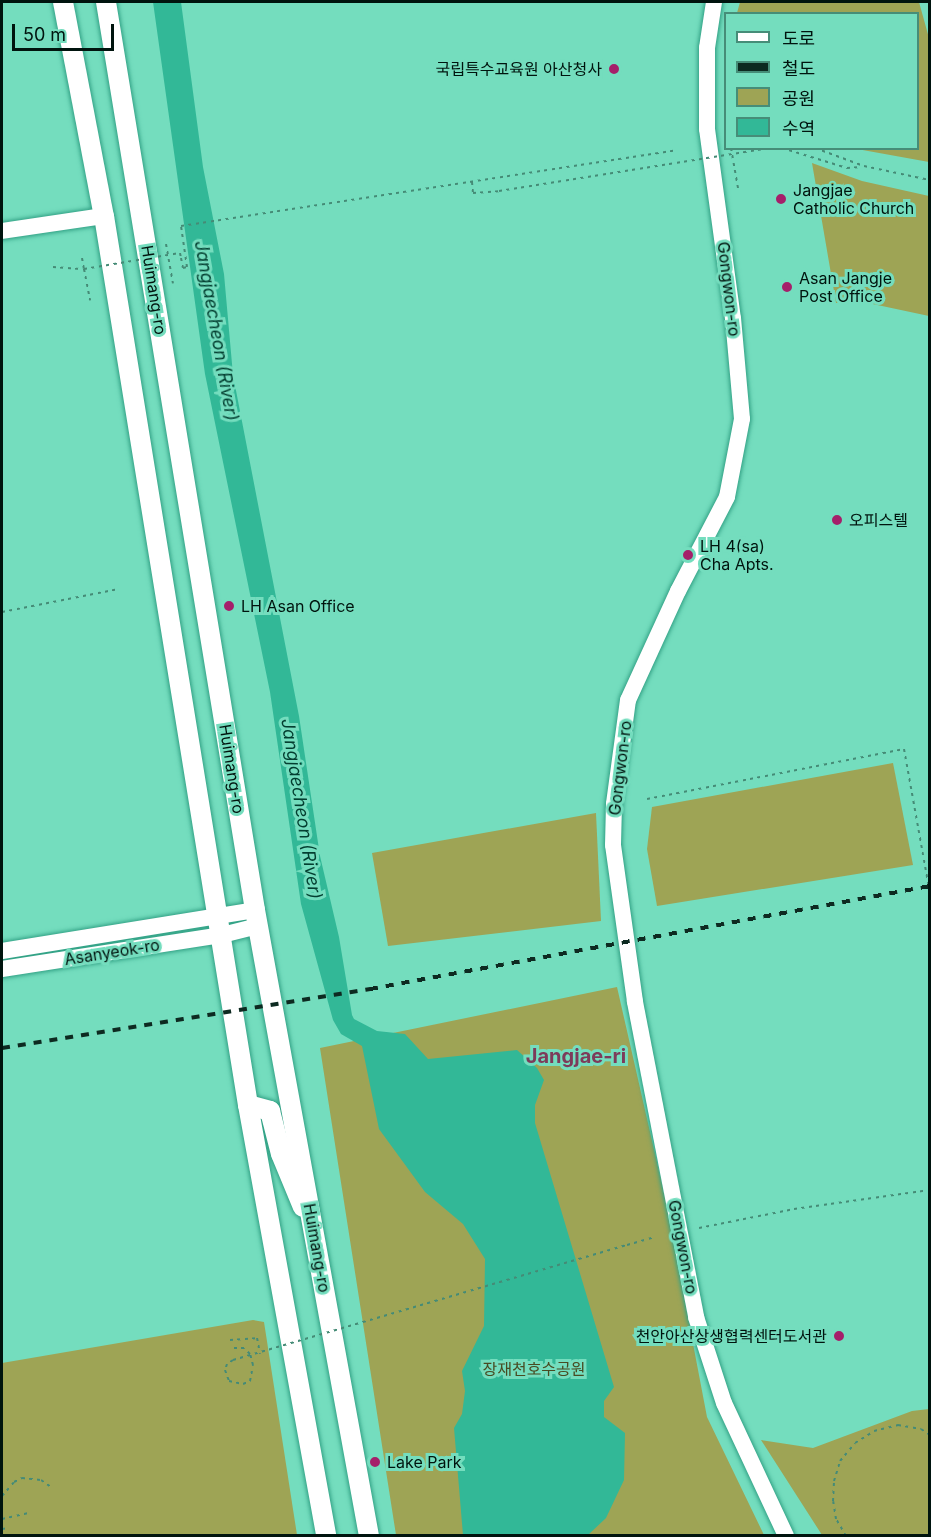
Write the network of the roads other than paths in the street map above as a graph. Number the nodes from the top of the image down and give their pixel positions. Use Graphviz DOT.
graph roads {
  1 [pos="63,2"];
  2 [pos="106,2"];
  3 [pos="714,2"];
  4 [pos="104,216"];
  5 [pos="2,231"];
  6 [pos="257,918"];
  7 [pos="220,926"];
  8 [pos="2,951"];
  9 [pos="2,969"];
  10 [pos="248,1106"];
  11 [pos="314,1228"];
  12 [pos="326,1536"];
  13 [pos="369,1536"];
  14 [pos="786,1536"];
  1 -- 4 [label="main road"];
  2 -- 6 [label="main road, Huimang-ro"];
  3 -- 14 [label="street, Gongwon-ro"];
  4 -- 5 [label="street"];
  4 -- 7 [label="main road"];
  6 -- 7 [label="street"];
  6 -- 11 [label="main road, Huimang-ro"];
  7 -- 8 [label="street, Asanyeok-ro"];
  7 -- 9 [label="street, Asanyeok-ro"];
  7 -- 10 [label="main road"];
  10 -- 11 [label="main road"];
  10 -- 12 [label="main road"];
  11 -- 13 [label="main road, Huimang-ro"];
}
